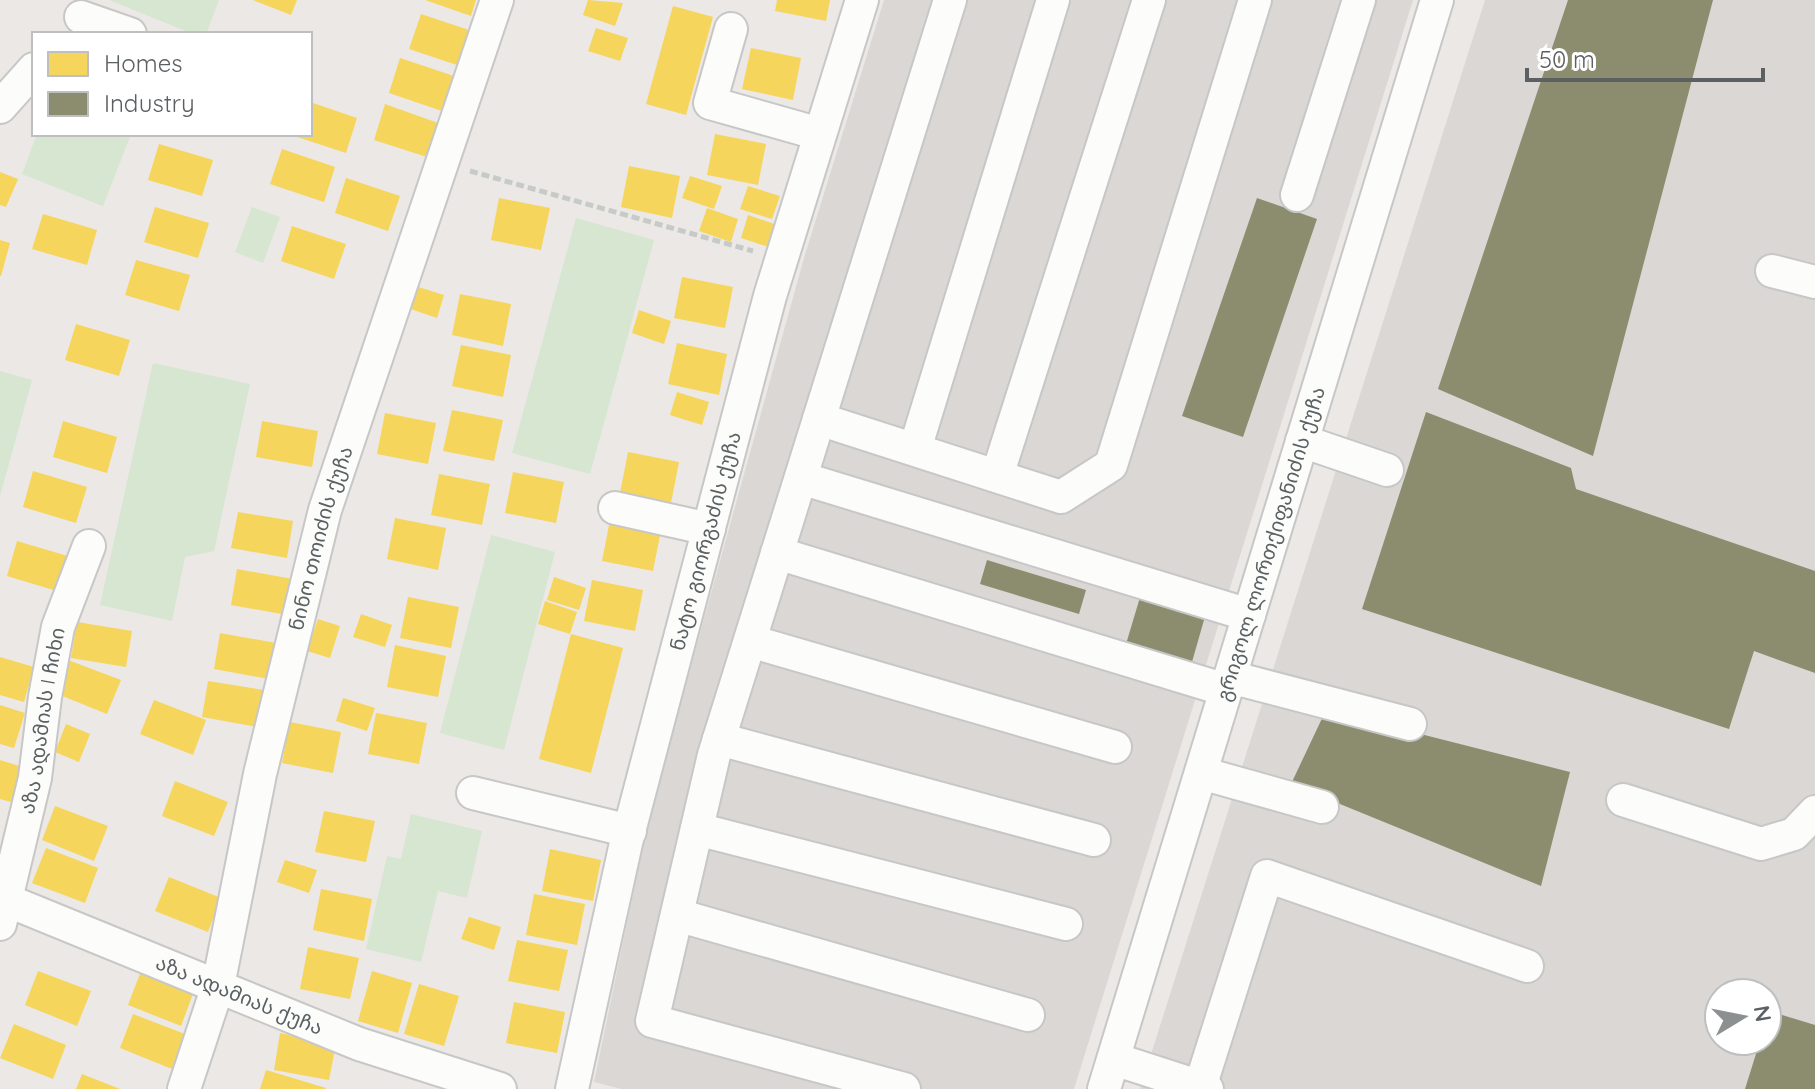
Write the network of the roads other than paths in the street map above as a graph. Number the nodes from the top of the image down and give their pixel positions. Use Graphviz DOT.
graph roads {
  1 [pos="497,0"];
  2 [pos="862,0"];
  3 [pos="950,0"];
  4 [pos="1053,0"];
  5 [pos="1149,0"];
  6 [pos="1255,0"];
  7 [pos="1359,0"];
  8 [pos="1437,0"];
  9 [pos="78,17"];
  10 [pos="731,29"];
  11 [pos="124,32"];
  12 [pos="32,71"];
  13 [pos="0,107"];
  14 [pos="820,134"];
  15 [pos="1297,195"];
  16 [pos="1772,271"];
  17 [pos="1815,282"];
  18 [pos="819,419"];
  19 [pos="1302,441"];
  20 [pos="915,449"];
  21 [pos="1387,470"];
  22 [pos="997,476"];
  23 [pos="801,478"];
  24 [pos="615,508"];
  25 [pos="709,529"];
  26 [pos="89,546"];
  27 [pos="777,553"];
  28 [pos="1249,615"];
  29 [pos="750,641"];
  30 [pos="1228,683"];
  31 [pos="1410,724"];
  32 [pos="719,739"];
  33 [pos="1115,747"];
  34 [pos="1201,773"];
  35 [pos="473,793"];
  36 [pos="1623,800"];
  37 [pos="1322,807"];
  38 [pos="1814,816"];
  39 [pos="697,829"];
  40 [pos="630,831"];
  41 [pos="1094,840"];
  42 [pos="4,894"];
  43 [pos="677,915"];
  44 [pos="1066,924"];
  45 [pos="1527,966"];
  46 [pos="218,986"];
  47 [pos="1028,1015"];
  48 [pos="1114,1059"];
  49 [pos="1204,1088"];
  50 [pos="184,1089"];
  51 [pos="500,1089"];
  52 [pos="572,1089"];
  53 [pos="904,1089"];
  54 [pos="1104,1089"];
  1 -- 46 [label="street, ნინო თოიძის ქუჩა"];
  2 -- 14 [label="street, ნატო გიორგაძის ქუჩა"];
  3 -- 18 [label="street"];
  4 -- 20 [label="street"];
  5 -- 22 [label="street"];
  6 -- 22 [label="street"];
  7 -- 15 [label="street"];
  8 -- 19 [label="street, გრიგოლ ლორთქიფანიძის ქუჩა"];
  9 -- 11 [label="street"];
  10 -- 14 [label="street"];
  12 -- 13 [label="street"];
  14 -- 25 [label="street, ნატო გიორგაძის ქუჩა"];
  16 -- 17 [label="street"];
  18 -- 20 [label="street"];
  18 -- 23 [label="street"];
  19 -- 21 [label="street"];
  19 -- 28 [label="street, გრიგოლ ლორთქიფანიძის ქუჩა"];
  20 -- 22 [label="street"];
  23 -- 27 [label="street"];
  23 -- 28 [label="street"];
  24 -- 25 [label="street"];
  25 -- 40 [label="street, ნატო გიორგაძის ქუჩა"];
  26 -- 42 [label="street, აზა ადამიას I ჩიხი"];
  27 -- 29 [label="street"];
  27 -- 30 [label="street"];
  28 -- 30 [label="street, გრიგოლ ლორთქიფანიძის ქუჩა"];
  29 -- 32 [label="street"];
  29 -- 33 [label="street"];
  30 -- 31 [label="street"];
  30 -- 34 [label="street, გრიგოლ ლორთქიფანიძის ქუჩა"];
  32 -- 39 [label="street"];
  32 -- 41 [label="street"];
  34 -- 37 [label="street"];
  34 -- 48 [label="street, გრიგოლ ლორთქიფანიძის ქუჩა"];
  35 -- 40 [label="street"];
  36 -- 38 [label="street"];
  39 -- 43 [label="street"];
  39 -- 44 [label="street"];
  40 -- 52 [label="street, ნატო გიორგაძის ქუჩა"];
  42 -- 46 [label="street, აზა ადამიას ქუჩა"];
  43 -- 47 [label="street"];
  43 -- 53 [label="street"];
  45 -- 49 [label="street"];
  46 -- 50 [label="street, ნინო თოიძის ქუჩა"];
  46 -- 51 [label="street, აზა ადამიას ქუჩა"];
  48 -- 49 [label="street"];
  48 -- 54 [label="street, გრიგოლ ლორთქიფანიძის ქუჩა"];
}
